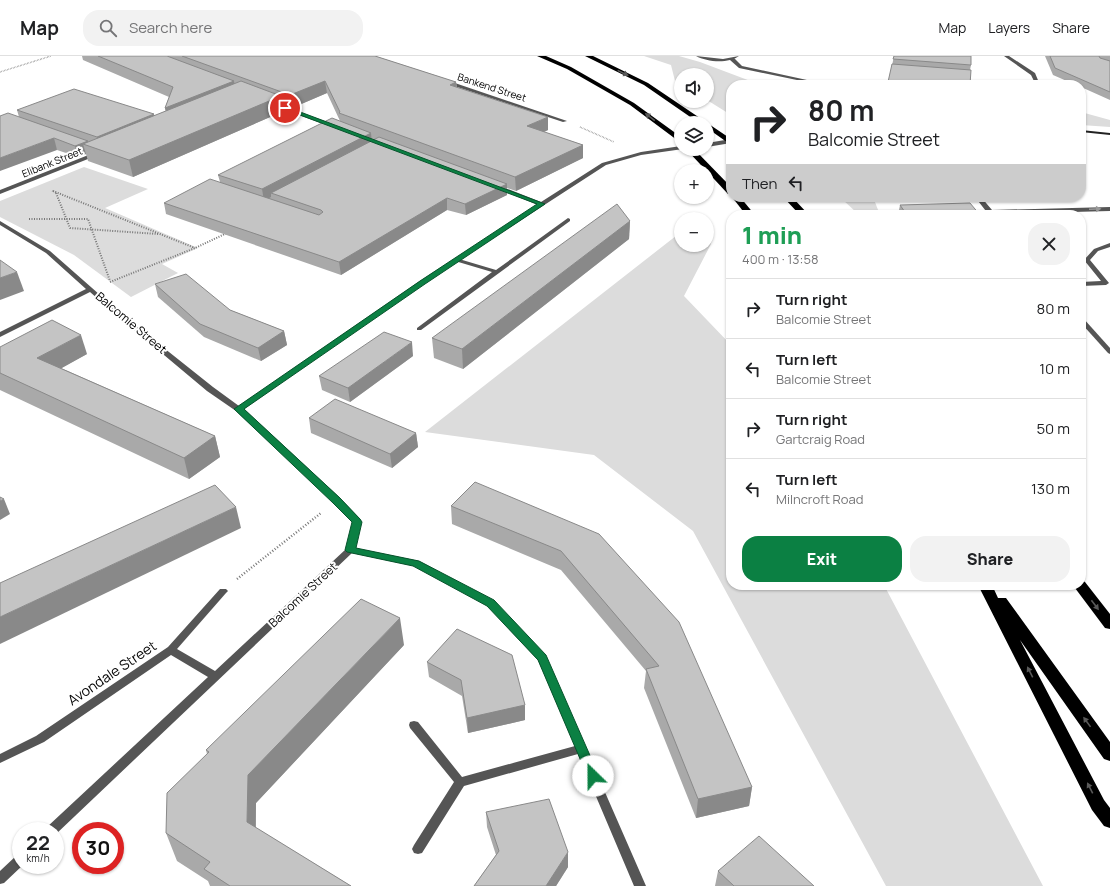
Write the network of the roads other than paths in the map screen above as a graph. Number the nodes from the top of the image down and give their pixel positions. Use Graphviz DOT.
graph roads {
  1 [pos="540,56"];
  2 [pos="588,56"];
  3 [pos="698,56"];
  4 [pos="737,56"];
  5 [pos="1006,56"];
  6 [pos="732,59"];
  7 [pos="805,80"];
  8 [pos="1036,80"];
  9 [pos="444,81"];
  10 [pos="266,101"];
  11 [pos="694,116"];
  12 [pos="565,121"];
  13 [pos="338,127"];
  14 [pos="714,130"];
  15 [pos="1086,132"];
  16 [pos="1110,134"];
  17 [pos="674,136"];
  18 [pos="726,138"];
  19 [pos="726,143"];
  20 [pos="714,144"];
  21 [pos="94,149"];
  22 [pos="674,149"];
  23 [pos="697,156"];
  24 [pos="490,184"];
  25 [pos="726,187"];
  26 [pos="0,192"];
  27 [pos="740,202"];
  28 [pos="792,202"];
  29 [pos="982,202"];
  30 [pos="541,204"];
  31 [pos="1110,209"];
  32 [pos="747,210"];
  33 [pos="800,210"];
  34 [pos="989,210"];
  35 [pos="1086,210"];
  36 [pos="568,220"];
  37 [pos="0,223"];
  38 [pos="1110,245"];
  39 [pos="457,260"];
  40 [pos="1087,260"];
  41 [pos="498,272"];
  42 [pos="1086,284"];
  43 [pos="1108,286"];
  44 [pos="91,289"];
  45 [pos="1086,325"];
  46 [pos="419,329"];
  47 [pos="0,335"];
  48 [pos="1110,352"];
  49 [pos="239,409"];
  50 [pos="350,550"];
  51 [pos="988,590"];
  52 [pos="992,590"];
  53 [pos="1084,590"];
  54 [pos="223,591"];
  55 [pos="1110,624"];
  56 [pos="171,650"];
  57 [pos="216,677"];
  58 [pos="414,725"];
  59 [pos="581,749"];
  60 [pos="1110,754"];
  61 [pos="0,759"];
  62 [pos="460,782"];
  63 [pos="1110,821"];
  64 [pos="61,822"];
  65 [pos="418,849"];
  66 [pos="12,868"];
  67 [pos="0,879"];
  68 [pos="640,886"];
  17 -- 1 [label="highway, one-way"];
  2 -- 11 [label="highway, one-way"];
  3 -- 6 [label="street"];
  4 -- 6 [label="street"];
  5 -- 8 [label="street"];
  6 -- 7 [label="street"];
  9 -- 12 [label="street, Bankend Street"];
  10 -- 13 [label="street"];
  14 -- 18 [label="highway"];
  15 -- 16 [label="street"];
  19 -- 20 [label="street"];
  21 -- 26 [label="street, Elibank Street"];
  22 -- 30 [label="street"];
  23 -- 25 [label="highway"];
  24 -- 30 [label="street"];
  27 -- 32 [label="highway"];
  28 -- 33 [label="highway"];
  29 -- 34 [label="street"];
  30 -- 39 [label="street"];
  35 -- 31 [label="street, one-way"];
  36 -- 41 [label="street"];
  37 -- 44 [label="street, Balcomie Street"];
  38 -- 40 [label="street"];
  39 -- 41 [label="street"];
  39 -- 49 [label="street"];
  40 -- 43 [label="street"];
  41 -- 46 [label="street"];
  42 -- 43 [label="street"];
  44 -- 47 [label="street"];
  44 -- 49 [label="street, Balcomie Street"];
  45 -- 48 [label="street"];
  49 -- 50 [label="street, Balcomie Street"];
  50 -- 57 [label="street, Balcomie Street"];
  50 -- 59 [label="street"];
  63 -- 51 [label="highway, one-way"];
  60 -- 52 [label="highway, one-way"];
  53 -- 55 [label="highway, one-way"];
  54 -- 56 [label="street, Avondale Street"];
  56 -- 57 [label="street"];
  56 -- 61 [label="street, Avondale Street"];
  57 -- 64 [label="street, Balcomie Street"];
  58 -- 62 [label="street"];
  59 -- 62 [label="street"];
  59 -- 68 [label="street"];
  62 -- 65 [label="street"];
  66 -- 67 [label="street"];
}
